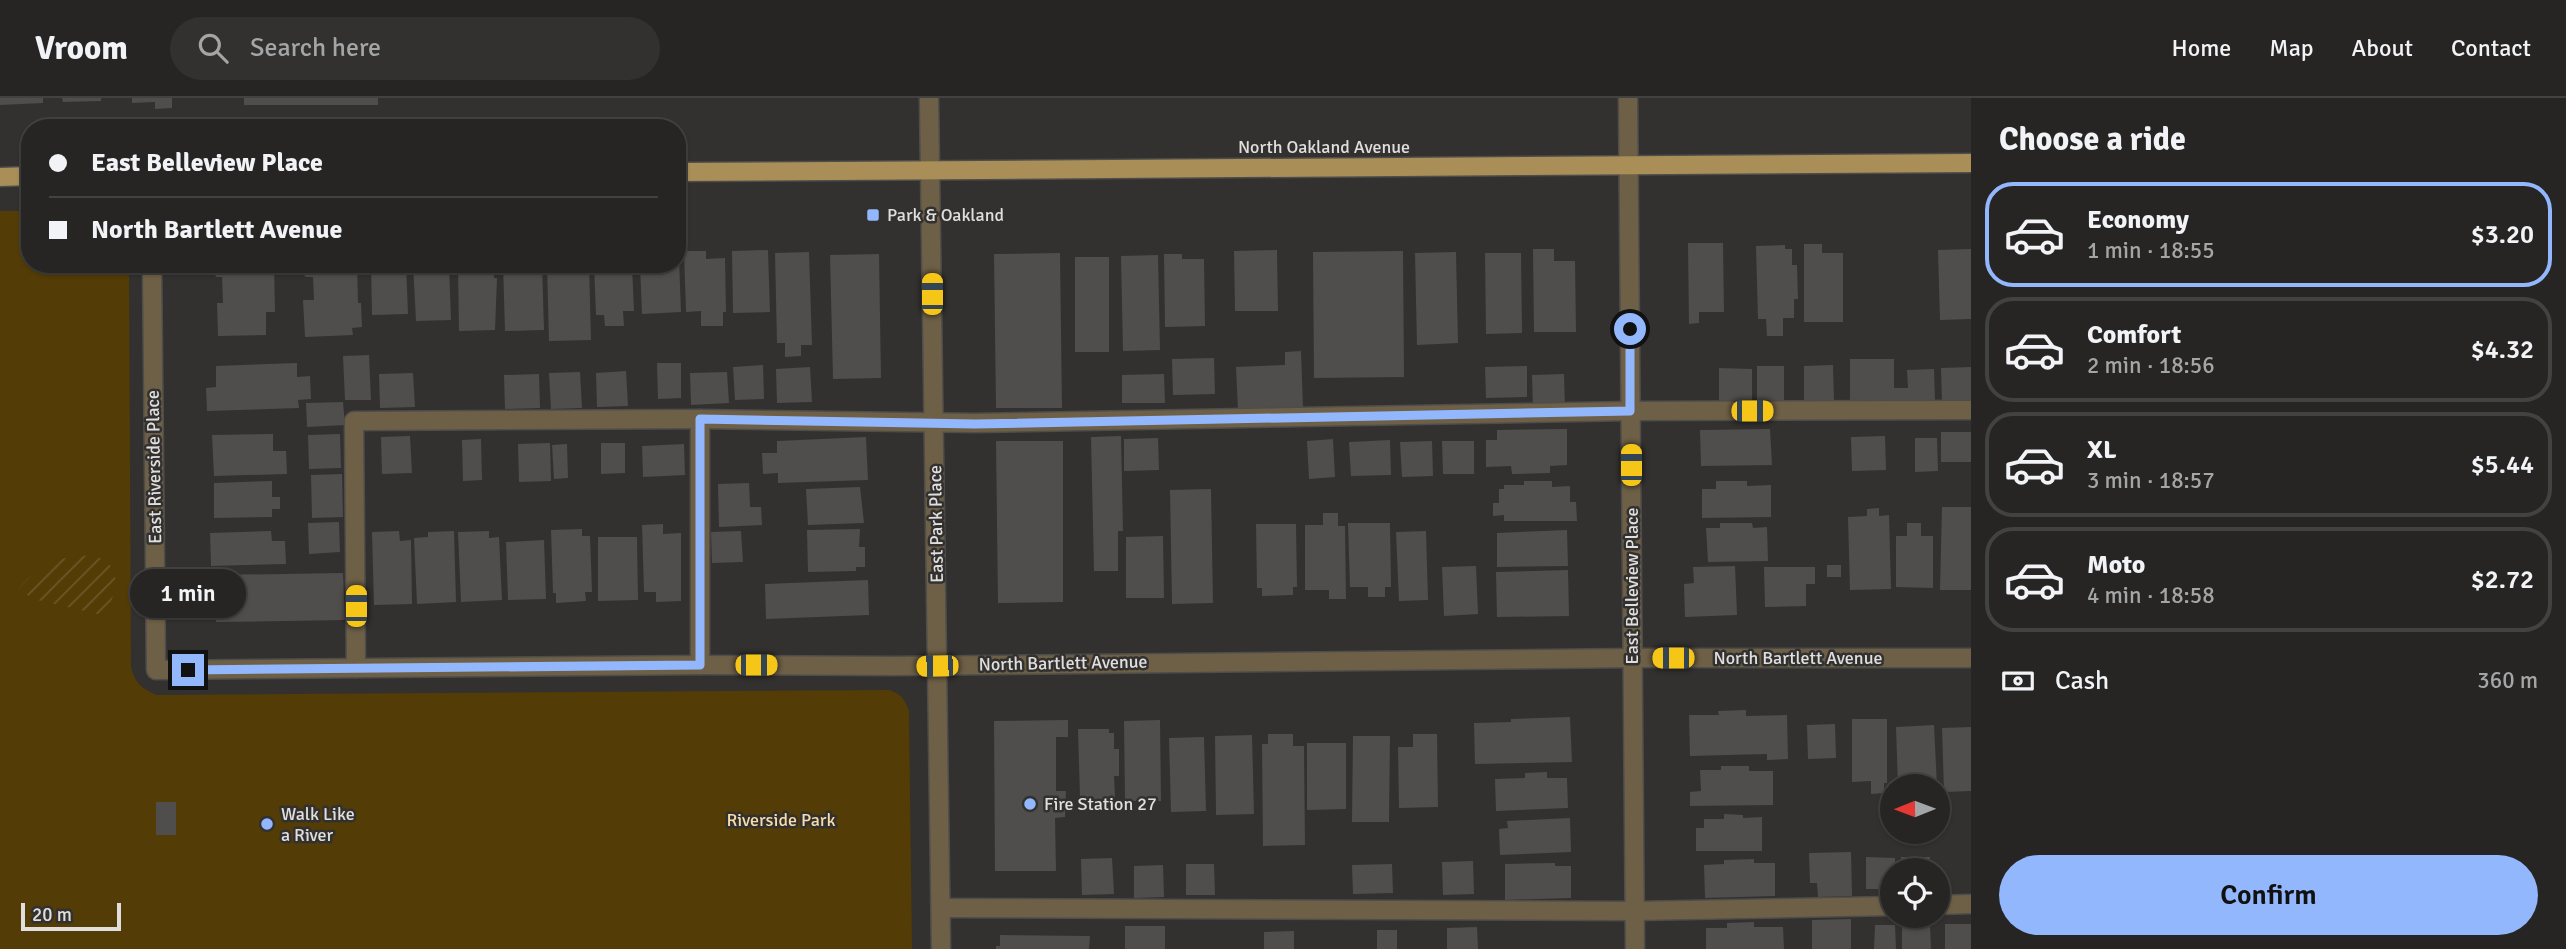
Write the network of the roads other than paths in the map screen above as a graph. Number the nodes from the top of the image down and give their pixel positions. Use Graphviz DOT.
graph roads {
  1 [pos="929,98"];
  2 [pos="1628,98"];
  3 [pos="1971,163"];
  4 [pos="1628,165"];
  5 [pos="930,171"];
  6 [pos="686,172"];
  7 [pos="21,176"];
  8 [pos="0,177"];
  9 [pos="152,273"];
  10 [pos="1971,410"];
  11 [pos="1630,411"];
  12 [pos="700,419"];
  13 [pos="934,422"];
  14 [pos="1633,658"];
  15 [pos="1971,658"];
  16 [pos="700,665"];
  17 [pos="937,666"];
  18 [pos="356,668"];
  19 [pos="156,670"];
  20 [pos="1971,904"];
  21 [pos="1950,905"];
  22 [pos="1880,906"];
  23 [pos="941,908"];
  24 [pos="1635,911"];
  25 [pos="941,949"];
  26 [pos="1635,949"];
  1 -- 5 [label="street, East Park Place"];
  2 -- 4 [label="street, East Belleview Place"];
  3 -- 4 [label="main road, North Oakland Avenue"];
  4 -- 5 [label="main road, North Oakland Avenue"];
  4 -- 11 [label="street, East Belleview Place"];
  5 -- 6 [label="main road, North Oakland Avenue"];
  5 -- 13 [label="street, East Park Place"];
  7 -- 8 [label="main road"];
  9 -- 19 [label="street, East Riverside Place"];
  10 -- 11 [label="street"];
  11 -- 13 [label="street"];
  11 -- 14 [label="street, East Belleview Place"];
  12 -- 13 [label="street"];
  12 -- 16 [label="street"];
  12 -- 18 [label="street"];
  13 -- 17 [label="street, East Park Place"];
  14 -- 15 [label="street, North Bartlett Avenue"];
  14 -- 17 [label="street, North Bartlett Avenue"];
  14 -- 24 [label="street, East Belleview Place"];
  16 -- 17 [label="street, North Bartlett Avenue"];
  16 -- 18 [label="street, North Bartlett Avenue"];
  17 -- 23 [label="street, East Park Place"];
  18 -- 19 [label="street, North Bartlett Avenue"];
  20 -- 21 [label="street"];
  22 -- 24 [label="street"];
  23 -- 24 [label="street"];
  23 -- 25 [label="street, East Park Place"];
  24 -- 26 [label="street, East Belleview Place"];
}
